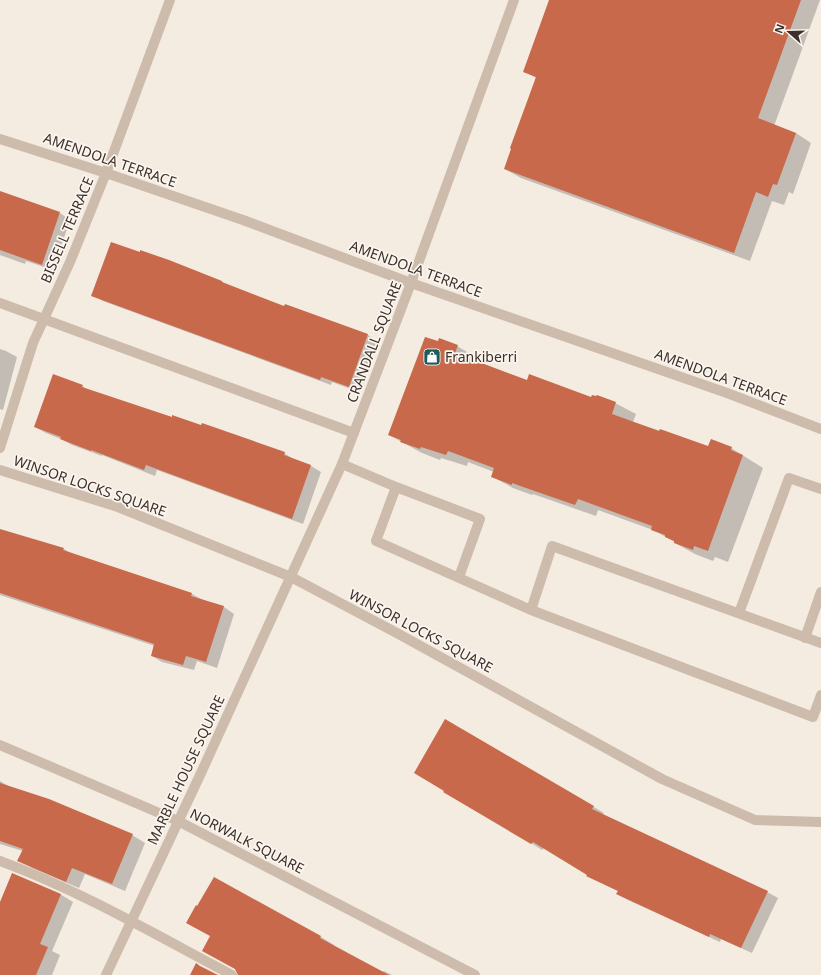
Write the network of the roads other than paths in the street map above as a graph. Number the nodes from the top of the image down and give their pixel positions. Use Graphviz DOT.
graph roads {
  1 [pos="170,0"];
  2 [pos="514,0"];
  3 [pos="0,139"];
  4 [pos="106,172"];
  5 [pos="411,282"];
  6 [pos="0,302"];
  7 [pos="44,318"];
  8 [pos="821,429"];
  9 [pos="354,433"];
  10 [pos="0,448"];
  11 [pos="342,464"];
  12 [pos="0,470"];
  13 [pos="396,487"];
  14 [pos="821,489"];
  15 [pos="291,577"];
  16 [pos="459,577"];
  17 [pos="821,592"];
  18 [pos="531,610"];
  19 [pos="738,614"];
  20 [pos="805,638"];
  21 [pos="821,643"];
  22 [pos="821,695"];
  23 [pos="0,745"];
  24 [pos="178,821"];
  25 [pos="821,822"];
  26 [pos="0,862"];
  27 [pos="131,921"];
  28 [pos="106,975"];
  29 [pos="232,975"];
  30 [pos="475,975"];
  1 -- 4 [label="street, BISSELL TERRACE"];
  2 -- 5 [label="street, CRANDALL SQUARE"];
  3 -- 4 [label="street, AMENDOLA TERRACE"];
  4 -- 5 [label="street, AMENDOLA TERRACE"];
  4 -- 7 [label="street, BISSELL TERRACE"];
  5 -- 8 [label="street, AMENDOLA TERRACE"];
  5 -- 9 [label="street, CRANDALL SQUARE"];
  6 -- 7 [label="street"];
  7 -- 9 [label="street"];
  7 -- 10 [label="street, BISSELL TERRACE"];
  9 -- 11 [label="street, CRANDALL SQUARE"];
  11 -- 13 [label="street"];
  11 -- 15 [label="street, CRANDALL SQUARE"];
  12 -- 15 [label="street, WINSOR LOCKS SQUARE"];
  13 -- 16 [label="street"];
  13 -- 16 [label="street"];
  14 -- 19 [label="street"];
  15 -- 24 [label="street, MARBLE HOUSE SQUARE"];
  15 -- 25 [label="street, WINSOR LOCKS SQUARE"];
  16 -- 18 [label="street"];
  17 -- 20 [label="street"];
  18 -- 19 [label="street"];
  18 -- 22 [label="street"];
  19 -- 20 [label="street"];
  20 -- 21 [label="street"];
  23 -- 24 [label="street, NORWALK SQUARE"];
  24 -- 27 [label="street, MARBLE HOUSE SQUARE"];
  24 -- 30 [label="street, NORWALK SQUARE"];
  26 -- 27 [label="street"];
  27 -- 28 [label="street, MARBLE HOUSE SQUARE"];
  27 -- 29 [label="street"];
}
